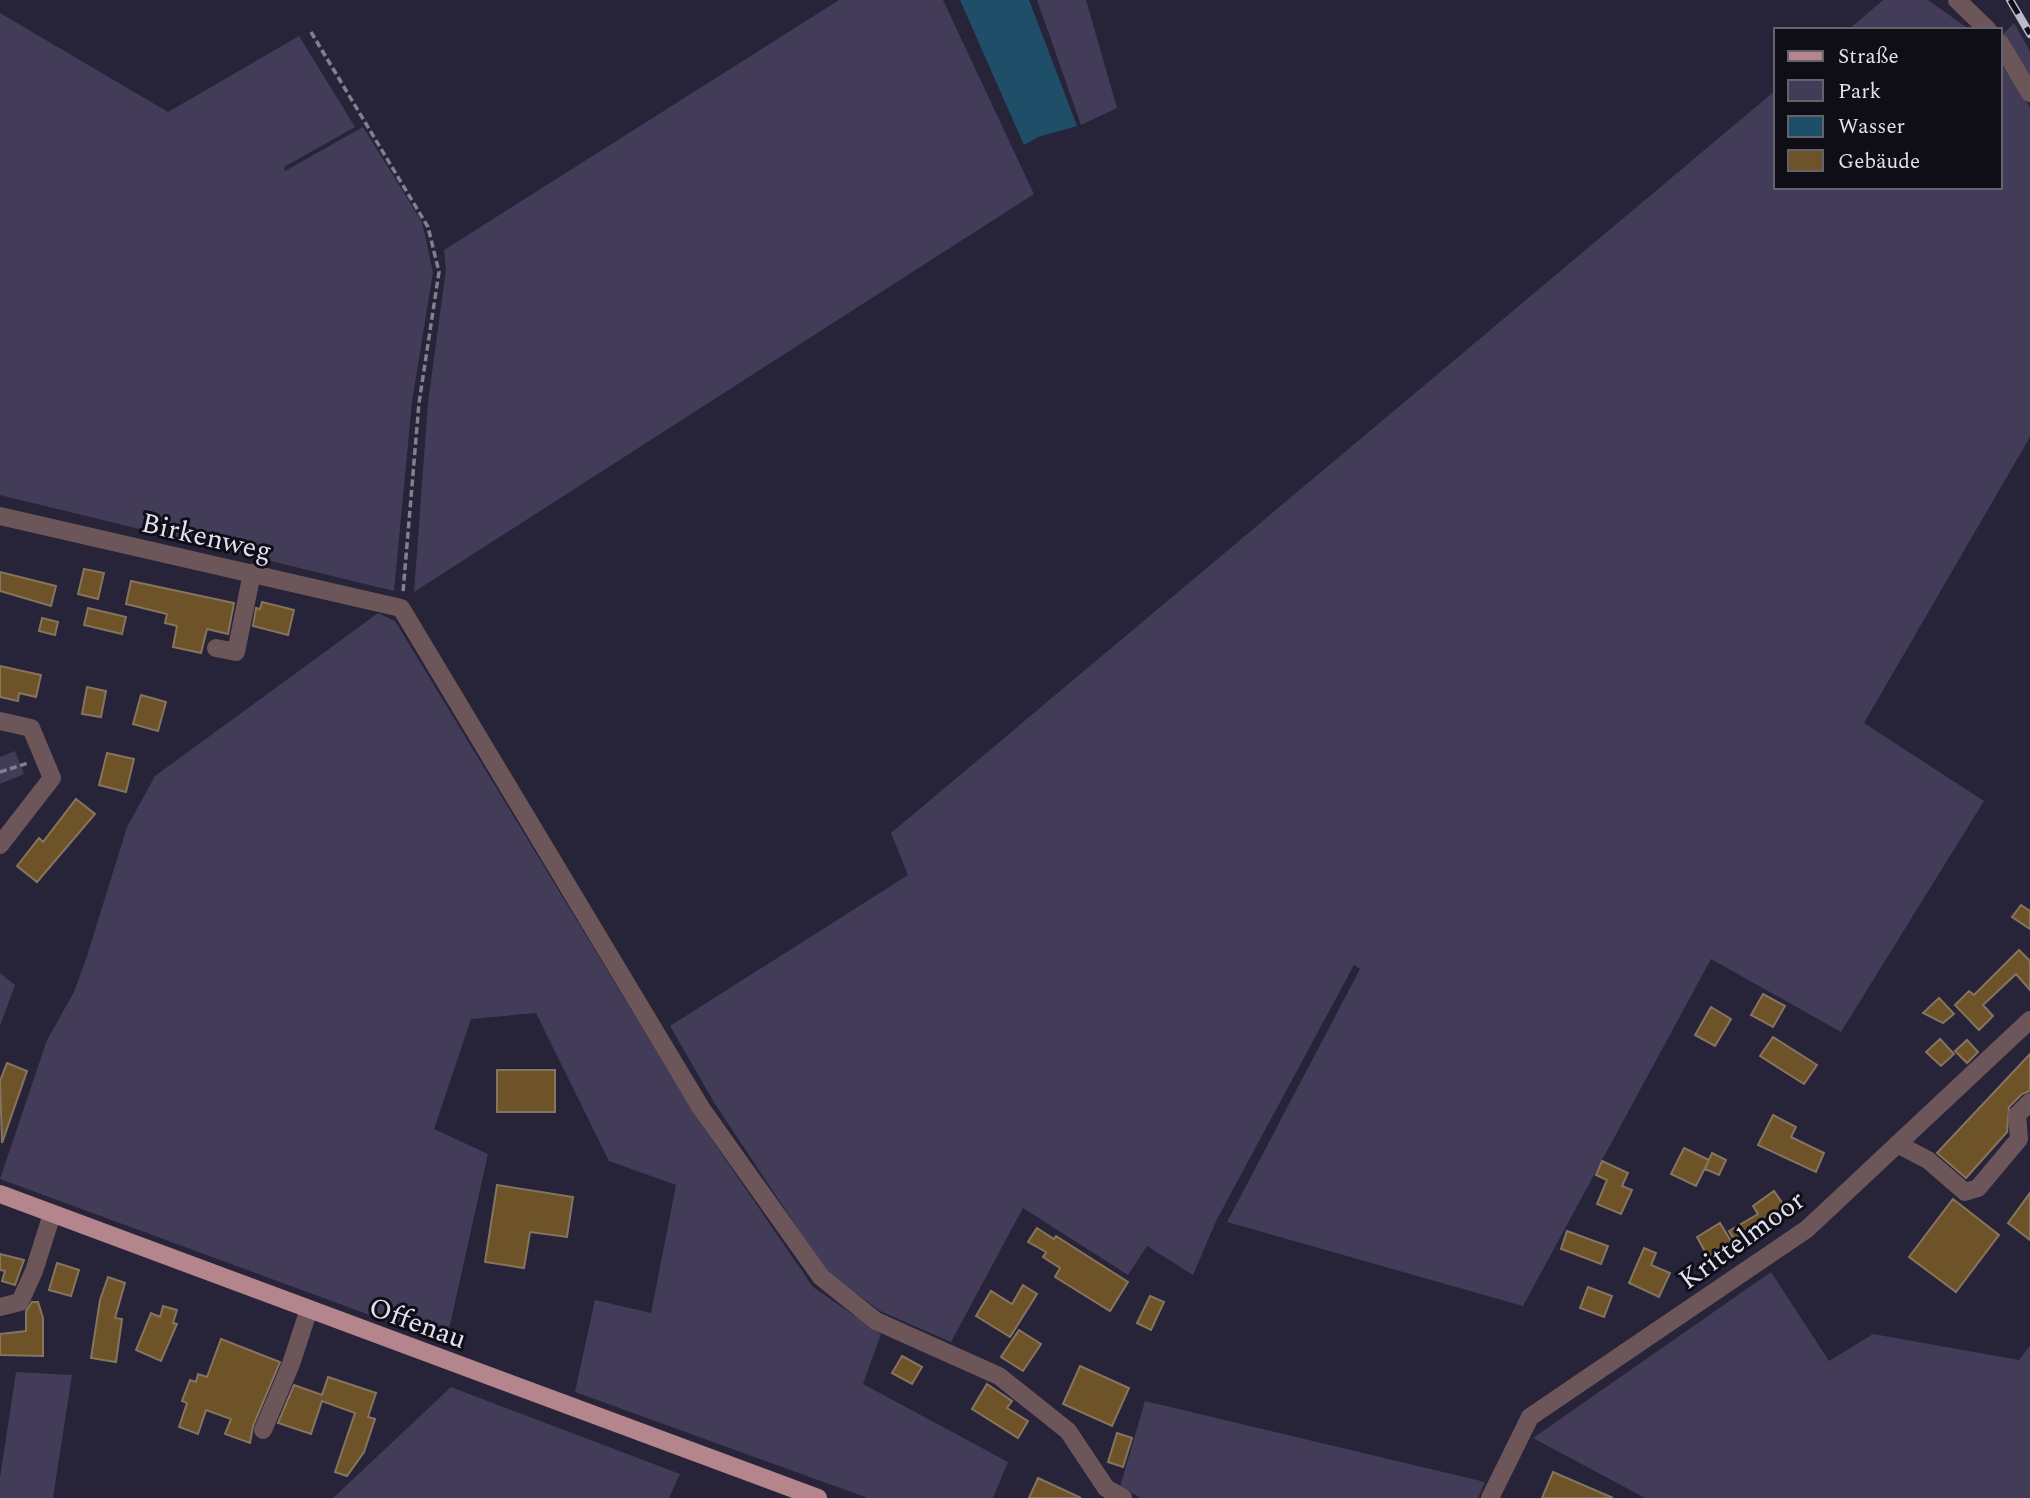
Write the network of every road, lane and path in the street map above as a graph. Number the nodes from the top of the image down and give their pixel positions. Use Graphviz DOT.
graph roads {
  1 [pos="1957,0"];
  2 [pos="1986,28"];
  3 [pos="311,32"];
  4 [pos="2002,46"];
  5 [pos="2030,93"];
  6 [pos="0,516"];
  7 [pos="252,573"];
  8 [pos="401,608"];
  9 [pos="216,648"];
  10 [pos="0,721"];
  11 [pos="0,772"];
  12 [pos="42,791"];
  13 [pos="0,845"];
  14 [pos="2030,1020"];
  15 [pos="2030,1102"];
  16 [pos="1897,1144"];
  17 [pos="0,1194"];
  18 [pos="52,1214"];
  19 [pos="0,1307"];
  20 [pos="309,1309"];
  21 [pos="263,1430"];
  22 [pos="818,1498"];
  23 [pos="1124,1498"];
  24 [pos="1490,1498"];
  1 -- 2 [label="street"];
  3 -- 8 [label="path"];
  4 -- 5 [label="street"];
  6 -- 7 [label="street, Birkenweg"];
  7 -- 8 [label="street, Birkenweg"];
  7 -- 9 [label="street"];
  8 -- 23 [label="street"];
  10 -- 12 [label="street"];
  11 -- 12 [label="path"];
  12 -- 13 [label="street"];
  14 -- 16 [label="street, Krittelmoor"];
  15 -- 16 [label="street"];
  16 -- 24 [label="street, Krittelmoor"];
  17 -- 18 [label="main road, Offenau"];
  18 -- 19 [label="street"];
  18 -- 20 [label="main road, Offenau"];
  20 -- 21 [label="street"];
  20 -- 22 [label="main road, Offenau"];
}
